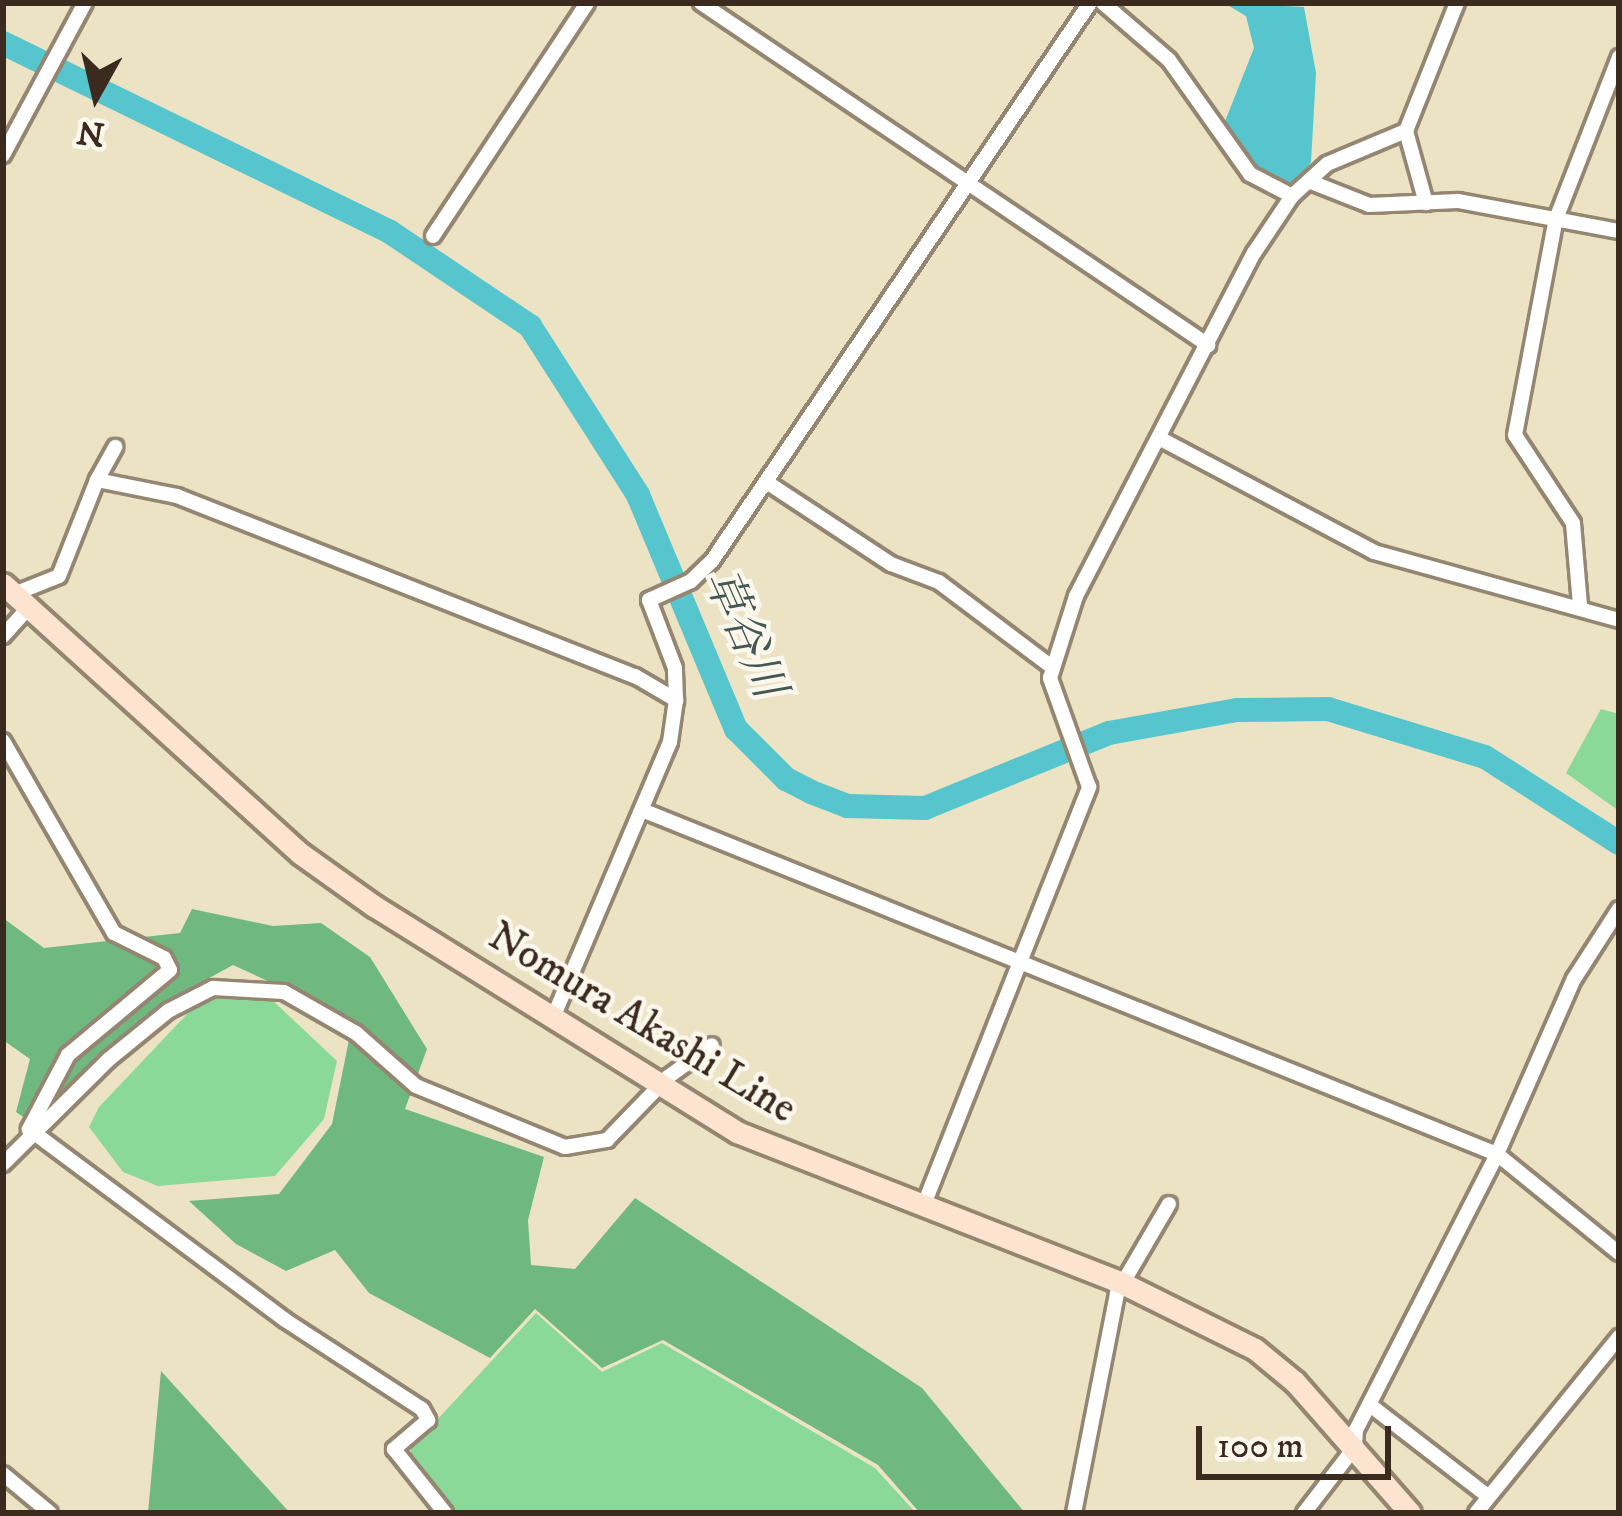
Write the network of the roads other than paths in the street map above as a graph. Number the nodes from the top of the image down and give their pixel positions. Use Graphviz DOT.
graph roads {
  1 [pos="85,3"];
  2 [pos="587,3"];
  3 [pos="701,3"];
  4 [pos="1090,3"];
  5 [pos="1102,3"];
  6 [pos="1457,3"];
  7 [pos="1619,57"];
  8 [pos="1406,131"];
  9 [pos="3,155"];
  10 [pos="969,182"];
  11 [pos="1312,182"];
  12 [pos="1292,196"];
  13 [pos="1426,202"];
  14 [pos="1556,219"];
  15 [pos="1619,231"];
  16 [pos="433,236"];
  17 [pos="1208,345"];
  18 [pos="1160,438"];
  19 [pos="115,447"];
  20 [pos="97,480"];
  21 [pos="767,483"];
  22 [pos="15,595"];
  23 [pos="1580,605"];
  24 [pos="1619,620"];
  25 [pos="3,636"];
  26 [pos="1049,665"];
  27 [pos="676,700"];
  28 [pos="3,741"];
  29 [pos="642,810"];
  30 [pos="1619,909"];
  31 [pos="1016,963"];
  32 [pos="552,1020"];
  33 [pos="712,1045"];
  34 [pos="659,1088"];
  35 [pos="39,1135"];
  36 [pos="1497,1154"];
  37 [pos="3,1164"];
  38 [pos="1169,1204"];
  39 [pos="923,1207"];
  40 [pos="1619,1253"];
  41 [pos="1124,1285"];
  42 [pos="1619,1337"];
  43 [pos="1370,1405"];
  44 [pos="1355,1447"];
  45 [pos="3,1474"];
  46 [pos="1489,1497"];
  47 [pos="50,1513"];
  48 [pos="445,1513"];
  49 [pos="1074,1513"];
  50 [pos="1304,1513"];
  51 [pos="1410,1513"];
  52 [pos="1476,1513"];
  1 -- 9 [label="street"];
  2 -- 16 [label="street"];
  3 -- 10 [label="street"];
  4 -- 10 [label="street"];
  5 -- 12 [label="street"];
  6 -- 8 [label="street"];
  7 -- 14 [label="street"];
  8 -- 11 [label="street"];
  8 -- 13 [label="street"];
  10 -- 17 [label="street"];
  10 -- 21 [label="street"];
  11 -- 12 [label="street"];
  11 -- 13 [label="street"];
  12 -- 17 [label="street"];
  13 -- 14 [label="street"];
  14 -- 15 [label="street"];
  14 -- 23 [label="street"];
  17 -- 18 [label="street"];
  18 -- 23 [label="street"];
  18 -- 26 [label="street"];
  19 -- 20 [label="street"];
  20 -- 22 [label="street"];
  20 -- 27 [label="street"];
  21 -- 26 [label="street"];
  21 -- 27 [label="street"];
  22 -- 25 [label="street"];
  22 -- 32 [label="main road, Nomura Akashi Line"];
  23 -- 24 [label="street"];
  26 -- 31 [label="street"];
  27 -- 29 [label="street"];
  28 -- 35 [label="street"];
  29 -- 31 [label="street"];
  29 -- 32 [label="street"];
  30 -- 36 [label="street"];
  31 -- 36 [label="street"];
  31 -- 39 [label="street"];
  32 -- 34 [label="main road, Nomura Akashi Line"];
  33 -- 34 [label="street"];
  34 -- 35 [label="street"];
  34 -- 39 [label="main road, Nomura Akashi Line"];
  35 -- 37 [label="street"];
  35 -- 48 [label="street"];
  36 -- 40 [label="street"];
  36 -- 43 [label="street"];
  38 -- 41 [label="street"];
  39 -- 41 [label="main road, Nomura Akashi Line"];
  41 -- 44 [label="main road, Nomura Akashi Line"];
  41 -- 49 [label="street"];
  42 -- 46 [label="street"];
  43 -- 44 [label="street"];
  43 -- 46 [label="street"];
  44 -- 50 [label="street"];
  44 -- 51 [label="main road, Nomura Akashi Line"];
  45 -- 47 [label="street"];
  46 -- 52 [label="street"];
}
